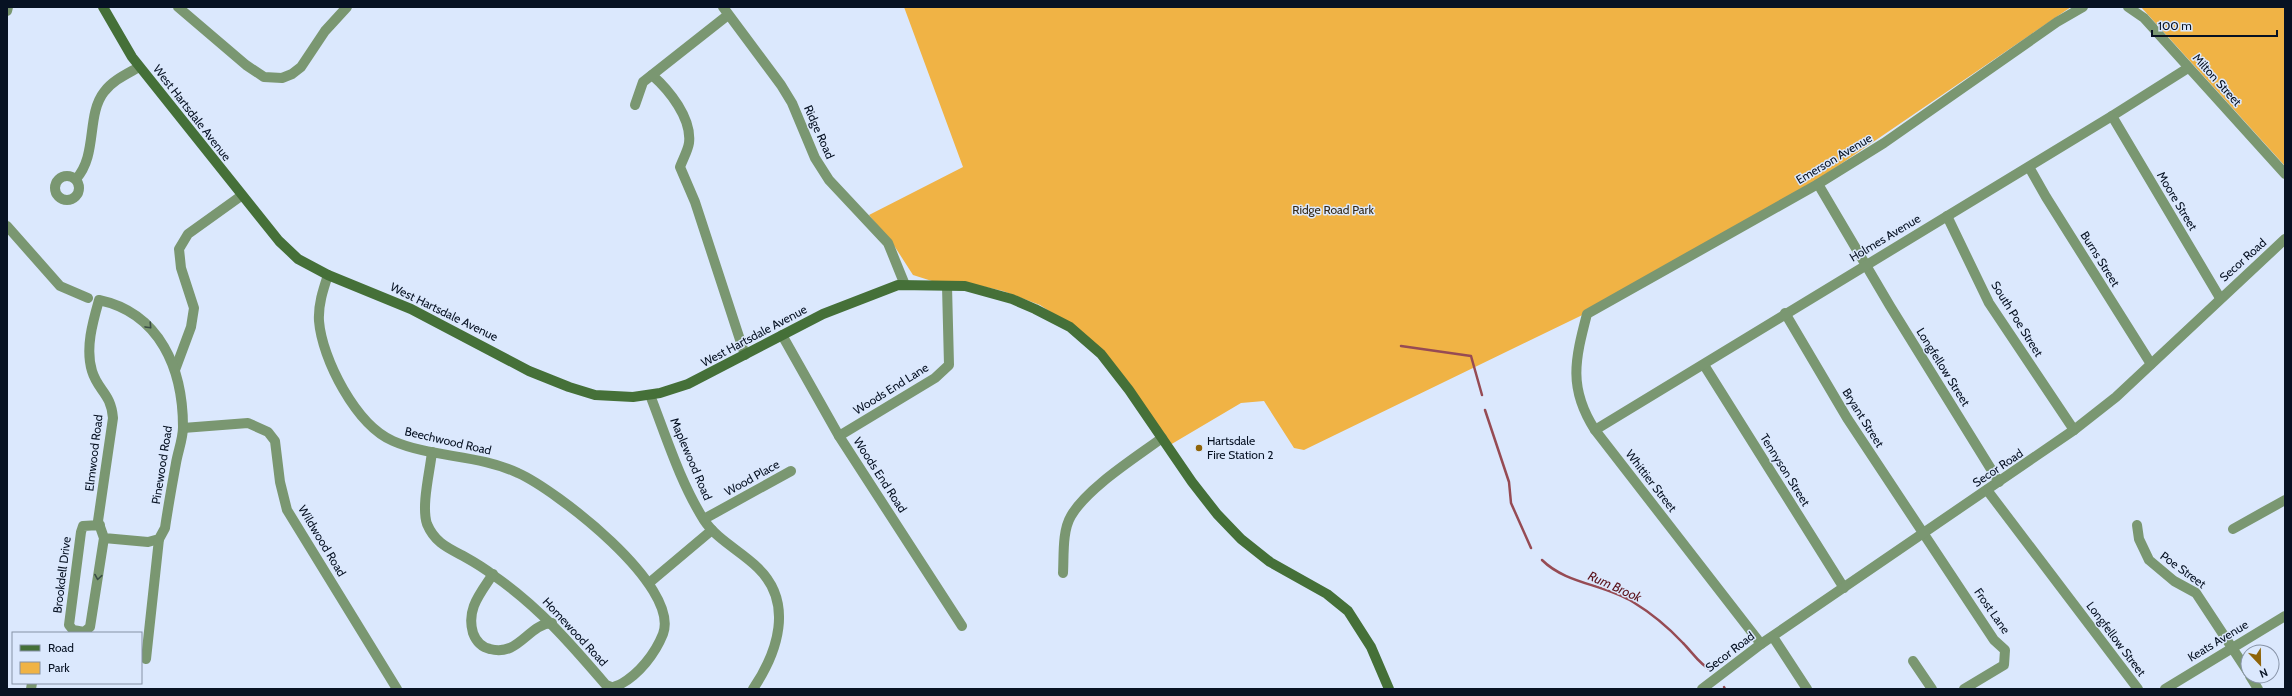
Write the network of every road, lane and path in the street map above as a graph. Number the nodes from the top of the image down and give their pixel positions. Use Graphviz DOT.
graph roads {
  1 [pos="8,7"];
  2 [pos="103,7"];
  3 [pos="179,7"];
  4 [pos="347,7"];
  5 [pos="2083,7"];
  6 [pos="2128,7"];
  7 [pos="7,11"];
  8 [pos="726,11"];
  9 [pos="139,67"];
  10 [pos="2188,68"];
  11 [pos="652,75"];
  12 [pos="635,105"];
  13 [pos="2112,116"];
  14 [pos="2029,167"];
  15 [pos="2285,174"];
  16 [pos="76,179"];
  17 [pos="1818,184"];
  18 [pos="241,196"];
  19 [pos="1947,216"];
  20 [pos="7,226"];
  21 [pos="2285,239"];
  22 [pos="1866,265"];
  23 [pos="328,275"];
  24 [pos="905,285"];
  25 [pos="947,286"];
  26 [pos="88,298"];
  27 [pos="2220,298"];
  28 [pos="117,304"];
  29 [pos="1785,313"];
  30 [pos="1587,314"];
  31 [pos="782,335"];
  32 [pos="745,355"];
  33 [pos="2151,364"];
  34 [pos="1704,365"];
  35 [pos="175,370"];
  36 [pos="650,395"];
  37 [pos="183,428"];
  38 [pos="1595,430"];
  39 [pos="2074,430"];
  40 [pos="839,436"];
  41 [pos="1162,438"];
  42 [pos="432,452"];
  43 [pos="791,471"];
  44 [pos="2000,482"];
  45 [pos="1987,490"];
  46 [pos="2285,500"];
  47 [pos="704,519"];
  48 [pos="100,525"];
  49 [pos="2137,525"];
  50 [pos="712,530"];
  51 [pos="2233,530"];
  52 [pos="1924,534"];
  53 [pos="104,538"];
  54 [pos="159,539"];
  55 [pos="493,574"];
  56 [pos="1063,574"];
  57 [pos="649,583"];
  58 [pos="1844,588"];
  59 [pos="2285,616"];
  60 [pos="552,623"];
  61 [pos="962,626"];
  62 [pos="1773,637"];
  63 [pos="1761,644"];
  64 [pos="2233,647"];
  65 [pos="146,659"];
  66 [pos="2240,659"];
  67 [pos="1913,661"];
  68 [pos="610,688"];
  69 [pos="397,689"];
  70 [pos="753,689"];
  71 [pos="1389,689"];
  72 [pos="1702,689"];
  73 [pos="1807,689"];
  74 [pos="1932,689"];
  75 [pos="1964,689"];
  76 [pos="2138,689"];
  77 [pos="2165,689"];
  1 -- 7 [label="street"];
  2 -- 9 [label="main road, West Hartsdale Avenue"];
  3 -- 4 [label="street"];
  5 -- 17 [label="street, Emerson Avenue"];
  6 -- 10 [label="street, Milton Street"];
  8 -- 11 [label="street"];
  8 -- 24 [label="street, Ridge Road"];
  9 -- 16 [label="street"];
  9 -- 18 [label="main road, West Hartsdale Avenue"];
  10 -- 13 [label="street, Holmes Avenue"];
  10 -- 15 [label="street, Milton Street"];
  11 -- 12 [label="street"];
  11 -- 32 [label="street"];
  13 -- 14 [label="street, Holmes Avenue"];
  13 -- 27 [label="street, Moore Street"];
  14 -- 19 [label="street, Holmes Avenue"];
  14 -- 33 [label="street, Burns Street"];
  17 -- 22 [label="street, Longfellow Street"];
  17 -- 30 [label="street, Emerson Avenue"];
  18 -- 23 [label="main road, West Hartsdale Avenue"];
  18 -- 35 [label="street"];
  19 -- 22 [label="street, Holmes Avenue"];
  19 -- 39 [label="street, South Poe Street"];
  20 -- 26 [label="street"];
  21 -- 27 [label="street, Secor Road"];
  22 -- 29 [label="street, Holmes Avenue"];
  22 -- 44 [label="street, Longfellow Street"];
  23 -- 36 [label="main road, West Hartsdale Avenue"];
  23 -- 42 [label="street, Beechwood Road"];
  24 -- 25 [label="main road, West Hartsdale Avenue"];
  24 -- 31 [label="main road, West Hartsdale Avenue"];
  25 -- 40 [label="street, Woods End Lane"];
  25 -- 41 [label="main road, West Hartsdale Avenue"];
  27 -- 33 [label="street, Secor Road"];
  28 -- 35 [label="street, Pinewood Road, one-way"];
  28 -- 48 [label="street, Elmwood Road"];
  29 -- 34 [label="street, Holmes Avenue"];
  29 -- 52 [label="street, Bryant Street"];
  30 -- 38 [label="street, Whittier Street"];
  31 -- 32 [label="main road, West Hartsdale Avenue"];
  31 -- 40 [label="street, Woods End Road"];
  32 -- 36 [label="main road, West Hartsdale Avenue"];
  33 -- 39 [label="street, Secor Road"];
  34 -- 38 [label="street, Holmes Avenue"];
  34 -- 58 [label="street, Tennyson Street"];
  35 -- 37 [label="street, Pinewood Road"];
  36 -- 47 [label="street, Maplewood Road"];
  37 -- 54 [label="street, Pinewood Road"];
  37 -- 69 [label="street, Wildwood Road"];
  38 -- 63 [label="street, Whittier Street"];
  39 -- 44 [label="street, Secor Road"];
  40 -- 61 [label="street, Woods End Road"];
  41 -- 56 [label="street"];
  41 -- 71 [label="main road, West Hartsdale Avenue"];
  42 -- 55 [label="street, Homewood Road"];
  42 -- 57 [label="street, Beechwood Road"];
  43 -- 47 [label="street, Wood Place"];
  44 -- 45 [label="street, Secor Road"];
  45 -- 52 [label="street, Secor Road"];
  45 -- 76 [label="street, Longfellow Street"];
  46 -- 51 [label="street"];
  47 -- 50 [label="street, Maplewood Road"];
  48 -- 53 [label="street, Elmwood Road"];
  53 -- 48 [label="street, Brookdell Drive, one-way"];
  49 -- 64 [label="street, Poe Street"];
  50 -- 57 [label="street"];
  50 -- 70 [label="street, Maplewood Road"];
  52 -- 58 [label="street, Secor Road"];
  52 -- 75 [label="street, Frost Lane"];
  53 -- 54 [label="street"];
  54 -- 65 [label="street, Pinewood Road"];
  55 -- 60 [label="street, Homewood Road"];
  55 -- 60 [label="street"];
  57 -- 68 [label="street"];
  58 -- 62 [label="street, Secor Road"];
  59 -- 64 [label="street, Keats Avenue"];
  60 -- 68 [label="street, Homewood Road"];
  62 -- 63 [label="street, Secor Road"];
  62 -- 73 [label="street"];
  63 -- 72 [label="street, Secor Road"];
  64 -- 66 [label="street, Poe Street"];
  64 -- 77 [label="street, Keats Avenue"];
  67 -- 74 [label="street"];
}
